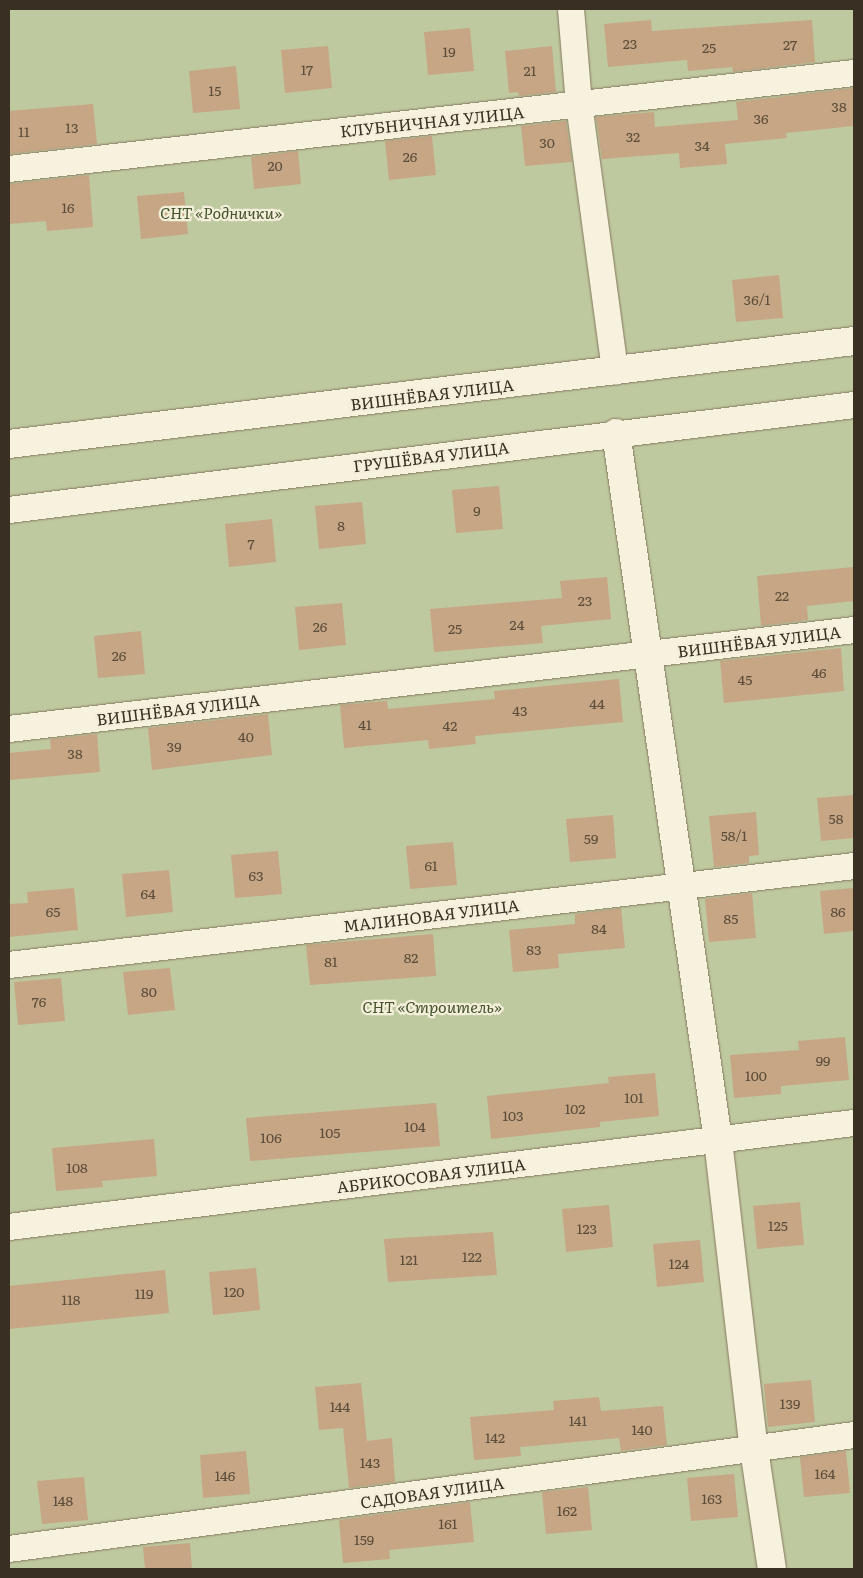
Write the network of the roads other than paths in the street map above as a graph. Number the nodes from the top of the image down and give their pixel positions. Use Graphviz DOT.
graph roads {
  1 [pos="571,9"];
  2 [pos="854,73"];
  3 [pos="579,104"];
  4 [pos="9,169"];
  5 [pos="854,341"];
  6 [pos="615,372"];
  7 [pos="854,405"];
  8 [pos="616,433"];
  9 [pos="9,444"];
  10 [pos="9,510"];
  11 [pos="854,630"];
  12 [pos="647,654"];
  13 [pos="9,729"];
  14 [pos="854,866"];
  15 [pos="681,886"];
  16 [pos="9,965"];
  17 [pos="854,1123"];
  18 [pos="718,1140"];
  19 [pos="9,1227"];
  20 [pos="854,1435"];
  21 [pos="754,1449"];
  22 [pos="9,1549"];
  23 [pos="772,1569"];
  1 -- 3 [label="street"];
  2 -- 3 [label="street, КЛУБНИЧНАЯ УЛИЦА"];
  3 -- 4 [label="street, КЛУБНИЧНАЯ УЛИЦА"];
  3 -- 6 [label="street"];
  5 -- 6 [label="street, ВИШНЁВАЯ УЛИЦА"];
  6 -- 9 [label="street, ВИШНЁВАЯ УЛИЦА"];
  7 -- 8 [label="street, ГРУШЁВАЯ УЛИЦА"];
  8 -- 10 [label="street, ГРУШЁВАЯ УЛИЦА"];
  8 -- 12 [label="street"];
  11 -- 12 [label="street, ВИШНЁВАЯ УЛИЦА"];
  12 -- 13 [label="street, ВИШНЁВАЯ УЛИЦА"];
  12 -- 15 [label="street"];
  14 -- 15 [label="street, МАЛИНОВАЯ УЛИЦА"];
  15 -- 16 [label="street, МАЛИНОВАЯ УЛИЦА"];
  15 -- 18 [label="street"];
  17 -- 18 [label="street, АБРИКОСОВАЯ УЛИЦА"];
  18 -- 19 [label="street, АБРИКОСОВАЯ УЛИЦА"];
  18 -- 21 [label="street"];
  20 -- 21 [label="street, САДОВАЯ УЛИЦА"];
  21 -- 22 [label="street, САДОВАЯ УЛИЦА"];
  21 -- 23 [label="street"];
}
